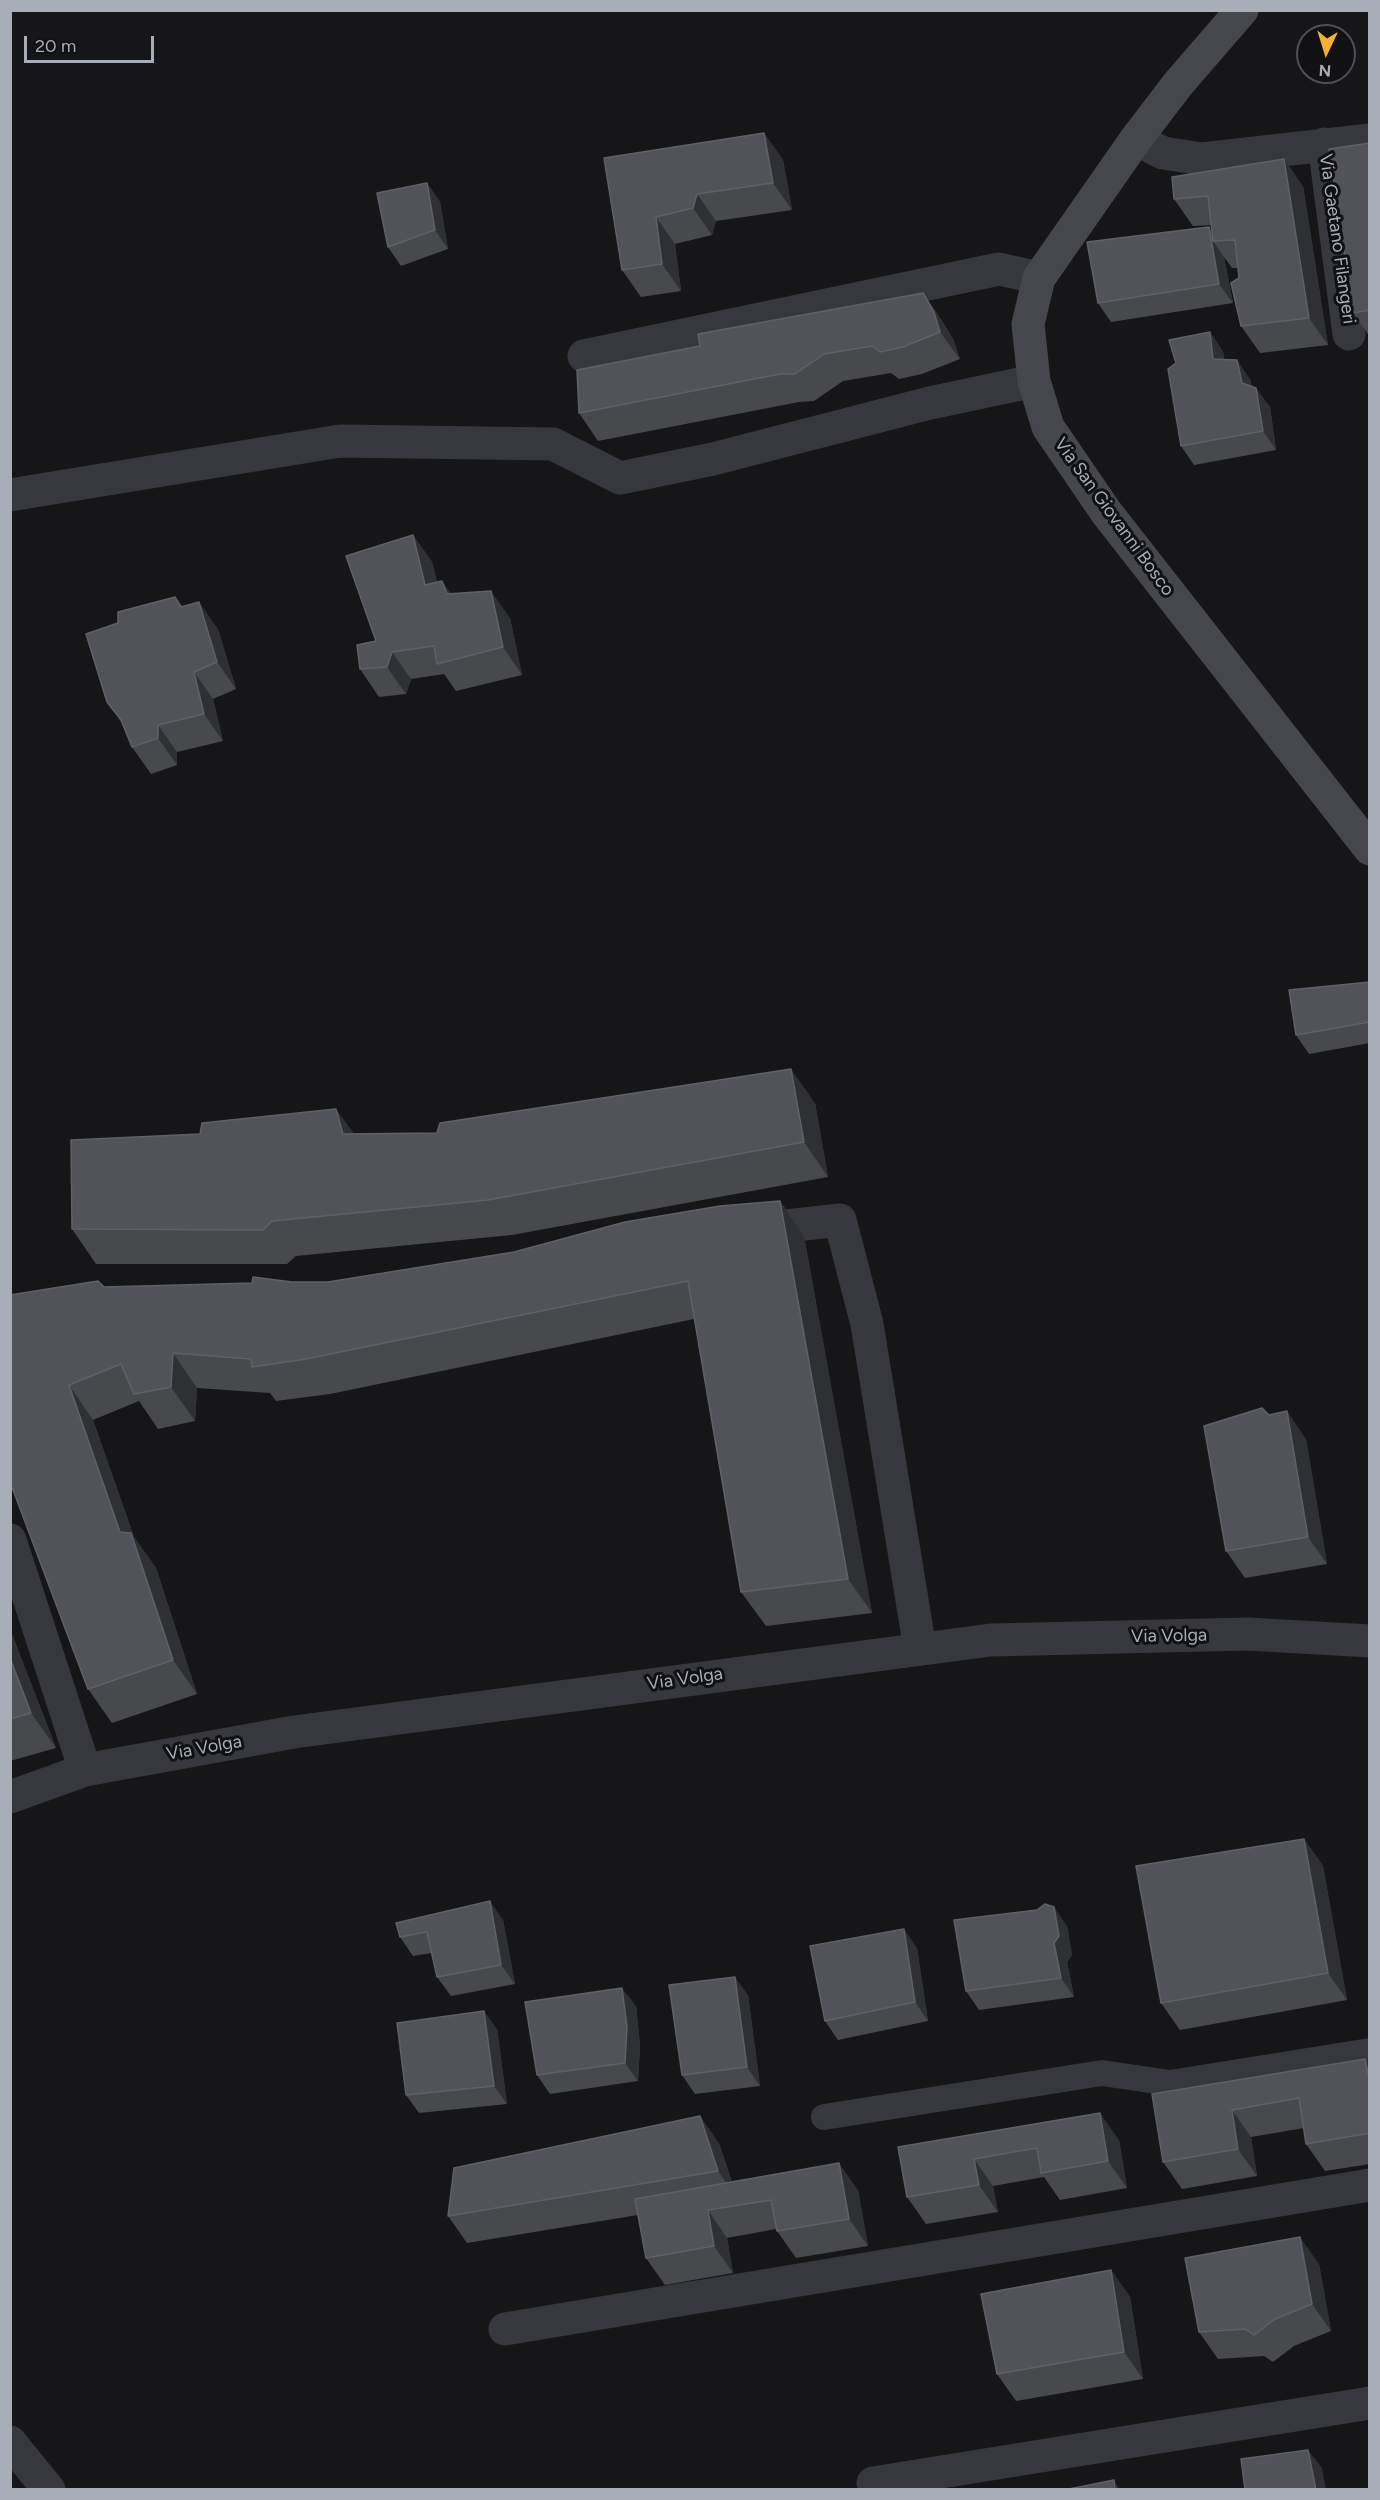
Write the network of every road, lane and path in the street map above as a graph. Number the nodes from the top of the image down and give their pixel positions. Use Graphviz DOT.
graph roads {
  1 [pos="1242,10"];
  2 [pos="1136,139"];
  3 [pos="1370,140"];
  4 [pos="1324,144"];
  5 [pos="1039,278"];
  6 [pos="1349,334"];
  7 [pos="584,356"];
  8 [pos="1034,381"];
  9 [pos="10,495"];
  10 [pos="1370,849"];
  11 [pos="727,1235"];
  12 [pos="10,1540"];
  13 [pos="1370,1641"];
  14 [pos="921,1649"];
  15 [pos="85,1770"];
  16 [pos="10,1797"];
  17 [pos="1370,2051"];
  18 [pos="824,2117"];
  19 [pos="1370,2185"];
  20 [pos="506,2329"];
  21 [pos="1370,2403"];
  22 [pos="10,2442"];
  23 [pos="873,2483"];
  24 [pos="49,2490"];
  1 -- 2 [label="main road, Via San Giovanni Bosco"];
  2 -- 4 [label="street"];
  2 -- 5 [label="main road, Via San Giovanni Bosco"];
  3 -- 4 [label="street"];
  4 -- 6 [label="street, Via Gaetano Filangeri"];
  5 -- 7 [label="street"];
  5 -- 8 [label="main road, Via San Giovanni Bosco"];
  8 -- 9 [label="street"];
  8 -- 10 [label="main road, Via San Giovanni Bosco"];
  11 -- 14 [label="street"];
  12 -- 15 [label="street"];
  13 -- 14 [label="street, Via Volga"];
  14 -- 15 [label="street, Via Volga"];
  15 -- 16 [label="street, Via Volga"];
  17 -- 18 [label="lane"];
  19 -- 20 [label="street"];
  21 -- 23 [label="street"];
  22 -- 24 [label="street"];
}
